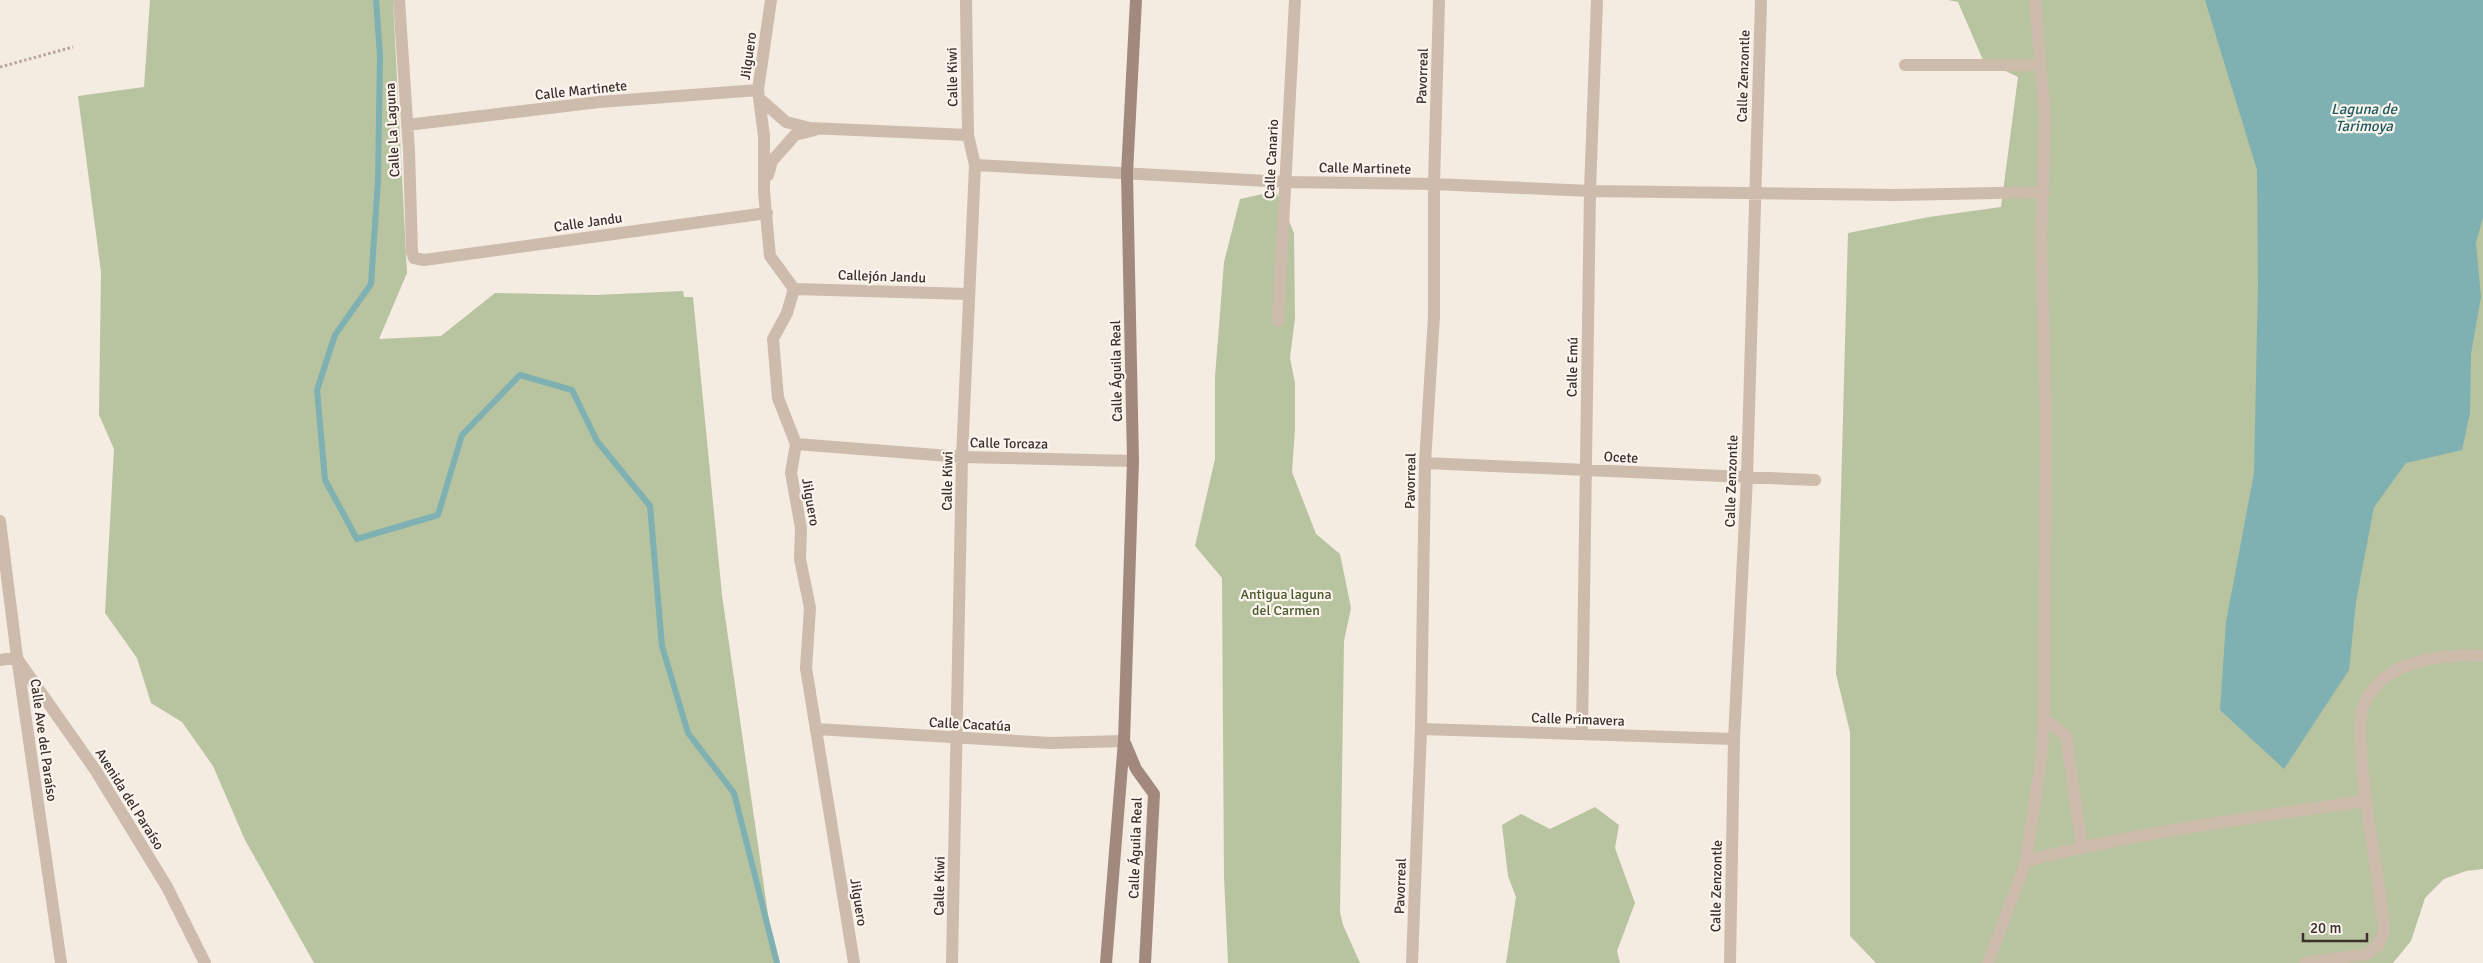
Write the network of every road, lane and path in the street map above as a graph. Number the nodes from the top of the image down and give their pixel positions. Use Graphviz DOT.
graph roads {
  1 [pos="399,0"];
  2 [pos="771,0"];
  3 [pos="966,0"];
  4 [pos="1136,0"];
  5 [pos="1295,0"];
  6 [pos="1439,0"];
  7 [pos="1597,0"];
  8 [pos="1761,0"];
  9 [pos="2035,0"];
  10 [pos="74,47"];
  11 [pos="1905,65"];
  12 [pos="2040,65"];
  13 [pos="0,66"];
  14 [pos="759,95"];
  15 [pos="407,125"];
  16 [pos="820,129"];
  17 [pos="968,135"];
  18 [pos="975,165"];
  19 [pos="1127,173"];
  20 [pos="1285,182"];
  21 [pos="1434,184"];
  22 [pos="1590,191"];
  23 [pos="764,192"];
  24 [pos="2044,192"];
  25 [pos="1754,193"];
  26 [pos="767,213"];
  27 [pos="414,258"];
  28 [pos="794,289"];
  29 [pos="969,294"];
  30 [pos="1278,320"];
  31 [pos="796,444"];
  32 [pos="962,457"];
  33 [pos="1133,461"];
  34 [pos="1426,463"];
  35 [pos="1586,470"];
  36 [pos="1747,477"];
  37 [pos="1815,480"];
  38 [pos="0,521"];
  39 [pos="2483,656"];
  40 [pos="17,658"];
  41 [pos="0,660"];
  42 [pos="2044,719"];
  43 [pos="816,729"];
  44 [pos="1421,729"];
  45 [pos="1582,734"];
  46 [pos="957,739"];
  47 [pos="1734,739"];
  48 [pos="1124,740"];
  49 [pos="2365,801"];
  50 [pos="2082,848"];
  51 [pos="2026,861"];
  52 [pos="61,963"];
  53 [pos="205,963"];
  54 [pos="854,963"];
  55 [pos="952,963"];
  56 [pos="1106,963"];
  57 [pos="1145,963"];
  58 [pos="1412,963"];
  59 [pos="1730,963"];
  60 [pos="1988,963"];
  61 [pos="2305,963"];
  1 -- 15 [label="street, Calle La Laguna"];
  2 -- 14 [label="street, Jilguero"];
  3 -- 17 [label="street, Calle Kiwi"];
  4 -- 19 [label="street, Calle Águila Real"];
  5 -- 20 [label="street, Calle Canario"];
  6 -- 21 [label="street, Pavorreal"];
  7 -- 22 [label="street, Calle Emú"];
  8 -- 25 [label="street, Calle Zenzontle"];
  9 -- 12 [label="street"];
  10 -- 13 [label="path"];
  11 -- 12 [label="street"];
  12 -- 24 [label="street"];
  14 -- 15 [label="street, Calle Martinete"];
  14 -- 16 [label="street"];
  14 -- 23 [label="street, Jilguero"];
  15 -- 27 [label="street, Calle La Laguna"];
  16 -- 17 [label="street"];
  16 -- 23 [label="street"];
  17 -- 18 [label="street, Calle Kiwi"];
  18 -- 19 [label="street, Calle Martinete"];
  18 -- 29 [label="street, Calle Kiwi"];
  19 -- 20 [label="street, Calle Martinete"];
  19 -- 33 [label="street, Calle Águila Real"];
  20 -- 21 [label="street, Calle Martinete"];
  20 -- 30 [label="street, Calle Canario"];
  21 -- 22 [label="street, Calle Martinete"];
  21 -- 34 [label="street, Pavorreal"];
  22 -- 25 [label="street, Calle Martinete"];
  22 -- 35 [label="street, Calle Emú"];
  23 -- 26 [label="street, Jilguero"];
  24 -- 25 [label="street, Calle Martinete"];
  24 -- 42 [label="street"];
  25 -- 36 [label="street, Calle Zenzontle"];
  26 -- 27 [label="street, Calle Jandu"];
  26 -- 28 [label="street, Jilguero"];
  28 -- 29 [label="street, Callejón Jandu"];
  28 -- 31 [label="street"];
  29 -- 32 [label="street, Calle Kiwi"];
  31 -- 32 [label="street, Calle Torcaza"];
  31 -- 43 [label="street, Jilguero"];
  32 -- 33 [label="street, Calle Torcaza"];
  32 -- 46 [label="street, Calle Kiwi"];
  33 -- 48 [label="street, Calle Águila Real"];
  34 -- 35 [label="street, Ocete"];
  34 -- 44 [label="street, Pavorreal"];
  35 -- 36 [label="street, Ocete"];
  35 -- 45 [label="street, Calle Emú"];
  36 -- 37 [label="street, Ocete"];
  36 -- 47 [label="street, Calle Zenzontle"];
  38 -- 40 [label="street, Calle Ave del Paraíso"];
  39 -- 49 [label="street"];
  40 -- 41 [label="street"];
  40 -- 52 [label="street, Calle Ave del Paraíso"];
  40 -- 53 [label="street, Avenida del Paraíso"];
  42 -- 50 [label="street"];
  42 -- 51 [label="street"];
  43 -- 46 [label="street, Calle Cacatúa"];
  43 -- 54 [label="street, Jilguero"];
  44 -- 45 [label="street, Calle Primavera"];
  44 -- 58 [label="street, Pavorreal"];
  45 -- 47 [label="street, Calle Primavera"];
  46 -- 48 [label="street, Calle Cacatúa"];
  46 -- 55 [label="street, Calle Kiwi"];
  47 -- 59 [label="street, Calle Zenzontle"];
  48 -- 56 [label="street, Calle Águila Real"];
  48 -- 57 [label="street, Calle Águila Real"];
  49 -- 50 [label="street"];
  49 -- 61 [label="street"];
  50 -- 51 [label="street"];
  51 -- 60 [label="street"];
}
